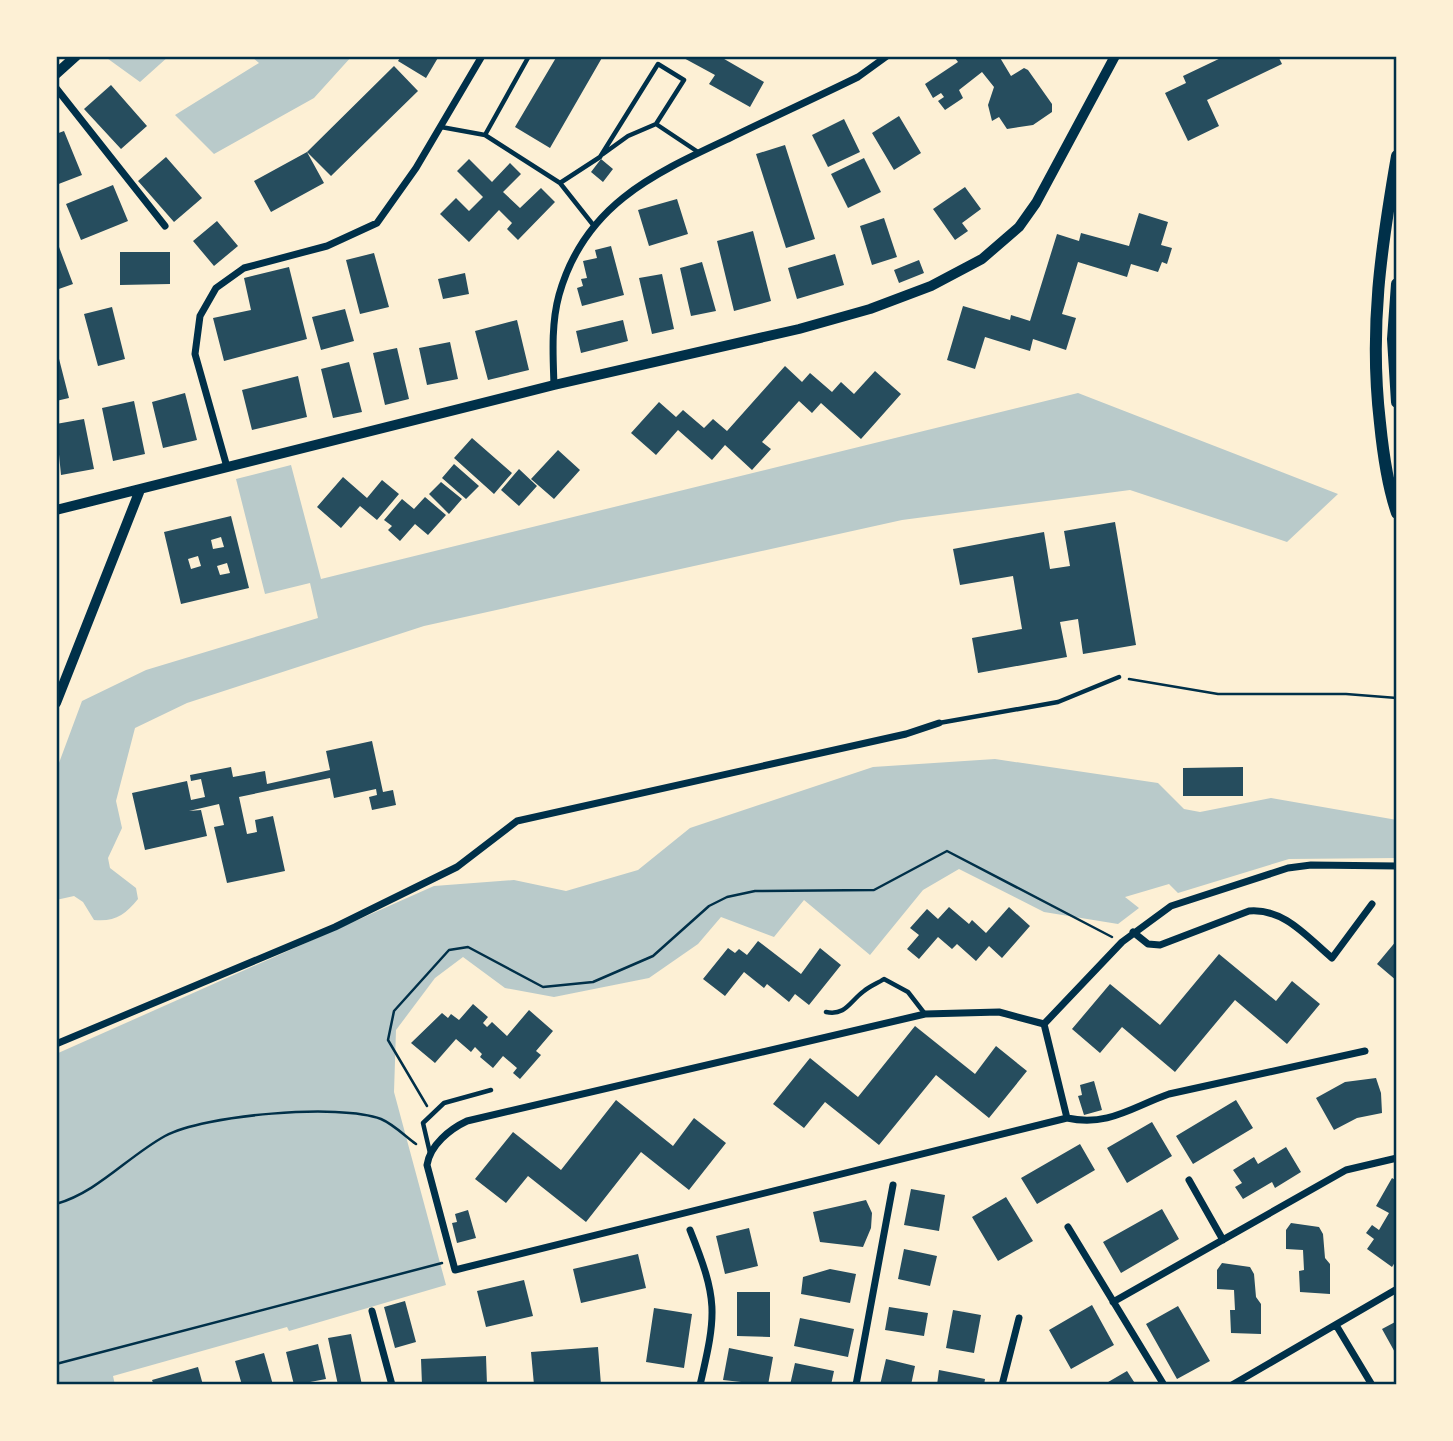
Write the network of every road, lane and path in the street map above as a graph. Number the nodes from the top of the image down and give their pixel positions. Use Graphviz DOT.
graph roads {
  1 [pos="76,56"];
  2 [pos="482,56"];
  3 [pos="529,56"];
  4 [pos="887,56"];
  5 [pos="1115,56"];
  6 [pos="56,74"];
  7 [pos="56,88"];
  8 [pos="656,124"];
  9 [pos="441,127"];
  10 [pos="485,135"];
  11 [pos="699,152"];
  12 [pos="1397,156"];
  13 [pos="600,157"];
  14 [pos="560,183"];
  15 [pos="165,226"];
  16 [pos="594,226"];
  17 [pos="1397,284"];
  18 [pos="554,386"];
  19 [pos="1397,402"];
  20 [pos="227,467"];
  21 [pos="139,490"];
  22 [pos="56,510"];
  23 [pos="1397,513"];
  24 [pos="1119,677"];
  25 [pos="1397,698"];
  26 [pos="56,703"];
  27 [pos="939,723"];
  28 [pos="1397,866"];
  29 [pos="1372,904"];
  30 [pos="1133,932"];
  31 [pos="1122,942"];
  32 [pos="826,1012"];
  33 [pos="925,1014"];
  34 [pos="1044,1024"];
  35 [pos="56,1044"];
  36 [pos="1366,1051"];
  37 [pos="491,1090"];
  38 [pos="432,1115"];
  39 [pos="1067,1118"];
  40 [pos="430,1154"];
  41 [pos="1397,1158"];
  42 [pos="1189,1180"];
  43 [pos="893,1185"];
  44 [pos="56,1204"];
  45 [pos="1068,1227"];
  46 [pos="690,1230"];
  47 [pos="1223,1240"];
  48 [pos="452,1261"];
  49 [pos="1397,1289"];
  50 [pos="1113,1302"];
  51 [pos="372,1311"];
  52 [pos="1019,1318"];
  53 [pos="1336,1325"];
  54 [pos="56,1364"];
  55 [pos="392,1385"];
  56 [pos="700,1385"];
  57 [pos="856,1385"];
  58 [pos="1002,1385"];
  59 [pos="1164,1385"];
  60 [pos="1232,1385"];
  61 [pos="1372,1385"];
  1 -- 6 [label="street"];
  2 -- 9 [label="street"];
  3 -- 10 [label="lane"];
  4 -- 11 [label="street"];
  5 -- 18 [label="street"];
  7 -- 15 [label="street"];
  8 -- 11 [label="lane"];
  8 -- 13 [label="lane"];
  8 -- 13 [label="lane"];
  9 -- 10 [label="lane"];
  9 -- 20 [label="street"];
  10 -- 14 [label="lane"];
  11 -- 16 [label="street"];
  12 -- 23 [label="main road"];
  13 -- 14 [label="lane"];
  14 -- 16 [label="lane"];
  16 -- 18 [label="street"];
  17 -- 19 [label="main road"];
  18 -- 20 [label="street"];
  20 -- 21 [label="street"];
  21 -- 22 [label="street"];
  21 -- 26 [label="street"];
  24 -- 25 [label="path"];
  24 -- 27 [label="lane"];
  27 -- 35 [label="street"];
  28 -- 30 [label="street"];
  29 -- 30 [label="street"];
  30 -- 31 [label="street"];
  31 -- 34 [label="street"];
  31 -- 38 [label="path"];
  32 -- 33 [label="lane"];
  33 -- 34 [label="street"];
  33 -- 40 [label="street"];
  34 -- 39 [label="street"];
  36 -- 39 [label="street"];
  37 -- 38 [label="lane"];
  38 -- 40 [label="lane"];
  39 -- 48 [label="street"];
  40 -- 44 [label="path"];
  40 -- 48 [label="street"];
  41 -- 47 [label="street"];
  42 -- 47 [label="street"];
  43 -- 57 [label="street"];
  45 -- 50 [label="street"];
  46 -- 56 [label="street"];
  47 -- 50 [label="street"];
  48 -- 54 [label="path"];
  49 -- 53 [label="street"];
  50 -- 59 [label="street"];
  51 -- 55 [label="street"];
  52 -- 58 [label="street"];
  53 -- 60 [label="street"];
  53 -- 61 [label="street"];
}
